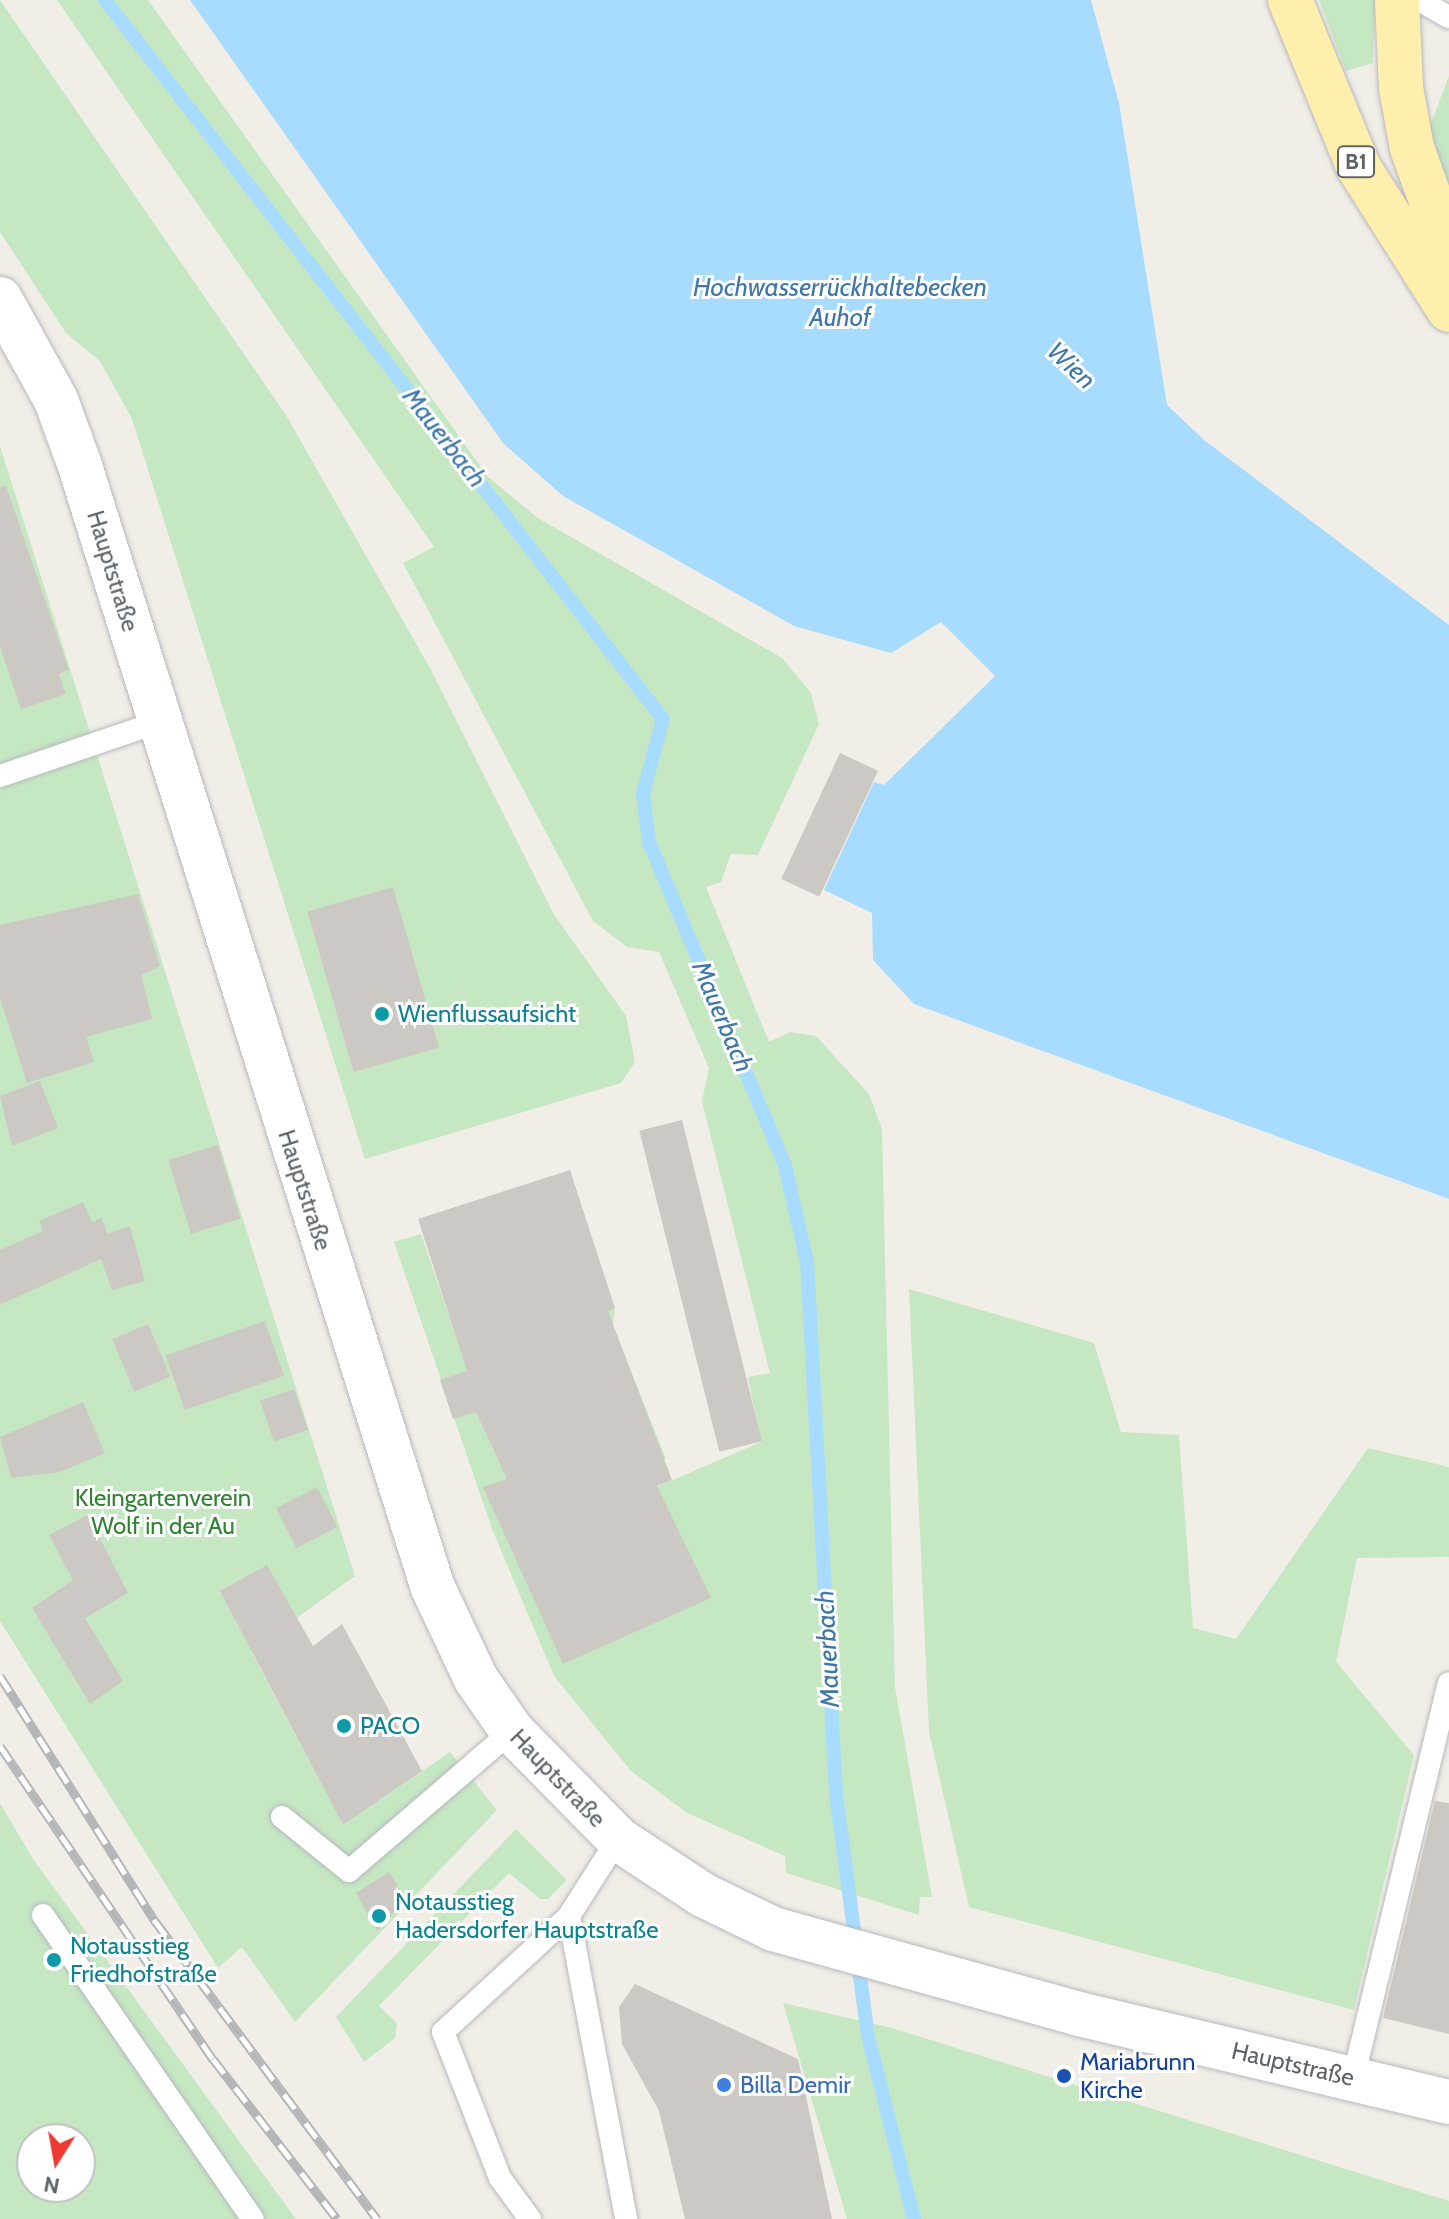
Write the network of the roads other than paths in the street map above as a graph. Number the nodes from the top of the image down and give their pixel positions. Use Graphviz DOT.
graph roads {
  1 [pos="1290,0"];
  2 [pos="1397,0"];
  3 [pos="1419,0"];
  4 [pos="1449,17"];
  5 [pos="1449,251"];
  6 [pos="0,299"];
  7 [pos="1449,310"];
  8 [pos="159,722"];
  9 [pos="0,776"];
  10 [pos="1449,1683"];
  11 [pos="512,1731"];
  12 [pos="282,1817"];
  13 [pos="618,1839"];
  14 [pos="43,1915"];
  15 [pos="569,1916"];
  16 [pos="1353,2079"];
  17 [pos="1449,2102"];
  18 [pos="253,2219"];
  19 [pos="530,2219"];
  20 [pos="626,2219"];
  1 -- 7 [label="main road, B1"];
  2 -- 5 [label="main road"];
  3 -- 4 [label="lane"];
  6 -- 8 [label="main road, Hauptstraße"];
  8 -- 9 [label="lane"];
  8 -- 11 [label="main road, Hauptstraße"];
  10 -- 16 [label="lane"];
  11 -- 12 [label="lane"];
  11 -- 13 [label="main road, Hauptstraße"];
  13 -- 15 [label="lane"];
  13 -- 16 [label="main road, Hauptstraße"];
  14 -- 18 [label="lane"];
  15 -- 19 [label="lane"];
  15 -- 20 [label="lane"];
  16 -- 17 [label="main road, Hauptstraße"];
}
